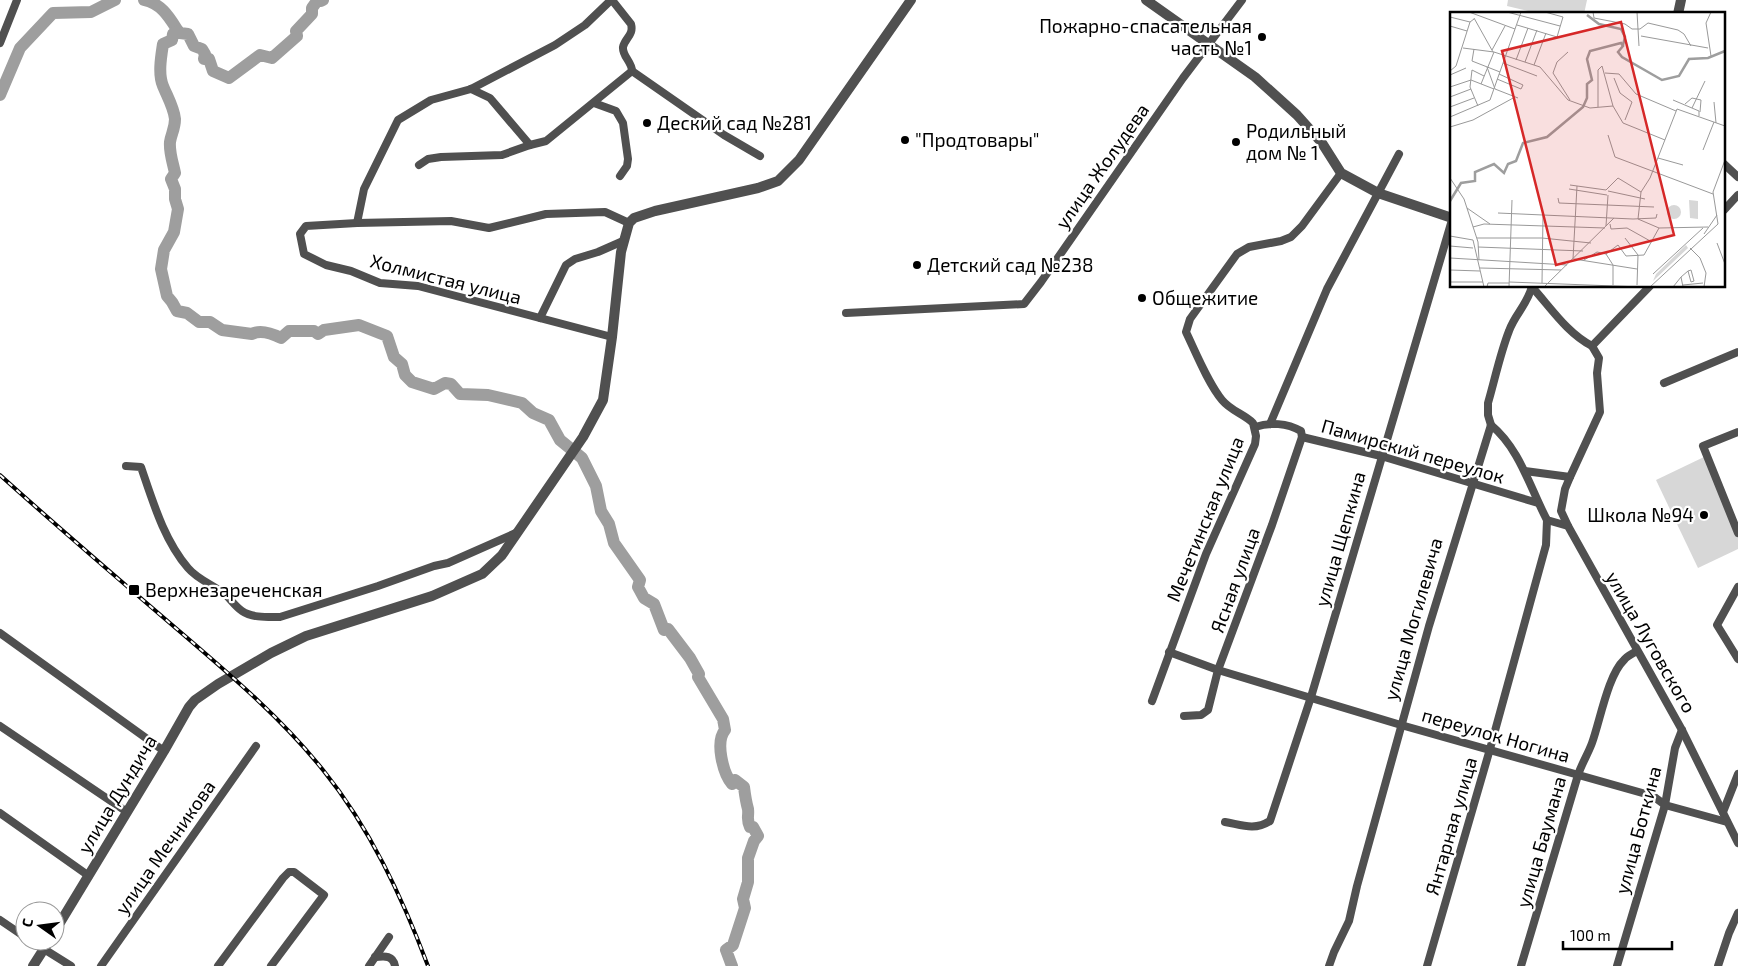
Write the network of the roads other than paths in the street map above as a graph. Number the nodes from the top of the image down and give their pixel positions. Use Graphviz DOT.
graph roads {
  1 [pos="17,0"];
  2 [pos="611,0"];
  3 [pos="911,0"];
  4 [pos="1146,0"];
  5 [pos="1242,0"];
  6 [pos="0,43"];
  7 [pos="1209,44"];
  8 [pos="632,71"];
  9 [pos="471,89"];
  10 [pos="594,103"];
  11 [pos="530,145"];
  12 [pos="1399,154"];
  13 [pos="760,156"];
  14 [pos="419,165"];
  15 [pos="1726,166"];
  16 [pos="1342,173"];
  17 [pos="620,176"];
  18 [pos="1738,177"];
  19 [pos="1378,192"];
  20 [pos="1738,195"];
  21 [pos="1726,208"];
  22 [pos="1450,218"];
  23 [pos="357,223"];
  24 [pos="629,223"];
  25 [pos="1450,226"];
  26 [pos="623,241"];
  27 [pos="1532,288"];
  28 [pos="1533,288"];
  29 [pos="1648,288"];
  30 [pos="846,314"];
  31 [pos="540,318"];
  32 [pos="612,337"];
  33 [pos="1592,346"];
  34 [pos="1738,352"];
  35 [pos="1664,383"];
  36 [pos="1270,424"];
  37 [pos="1491,425"];
  38 [pos="1255,427"];
  39 [pos="1738,432"];
  40 [pos="1302,437"];
  41 [pos="1381,456"];
  42 [pos="126,466"];
  43 [pos="1525,471"];
  44 [pos="1570,477"];
  45 [pos="1472,483"];
  46 [pos="1538,503"];
  47 [pos="1547,520"];
  48 [pos="1568,526"];
  49 [pos="519,531"];
  50 [pos="1738,532"];
  51 [pos="1738,587"];
  52 [pos="0,633"];
  53 [pos="1637,651"];
  54 [pos="1169,652"];
  55 [pos="1738,659"];
  56 [pos="1218,670"];
  57 [pos="1311,697"];
  58 [pos="1152,701"];
  59 [pos="1184,716"];
  60 [pos="1401,725"];
  61 [pos="0,726"];
  62 [pos="1682,730"];
  63 [pos="256,746"];
  64 [pos="1490,750"];
  65 [pos="164,751"];
  66 [pos="1578,774"];
  67 [pos="1738,774"];
  68 [pos="1665,805"];
  69 [pos="127,812"];
  70 [pos="1723,812"];
  71 [pos="0,813"];
  72 [pos="1225,822"];
  73 [pos="1727,822"];
  74 [pos="1738,843"];
  75 [pos="89,876"];
  76 [pos="1738,913"];
  77 [pos="65,915"];
  78 [pos="0,920"];
  79 [pos="15,930"];
  80 [pos="389,937"];
  81 [pos="42,951"];
  82 [pos="53,951"];
  83 [pos="375,957"];
  84 [pos="1332,965"];
  85 [pos="33,966"];
  86 [pos="71,966"];
  87 [pos="101,966"];
  88 [pos="218,966"];
  89 [pos="271,966"];
  90 [pos="369,966"];
  91 [pos="396,966"];
  92 [pos="1427,966"];
  93 [pos="1521,966"];
  94 [pos="1617,966"];
  95 [pos="1718,966"];
  1 -- 6 [label="street"];
  2 -- 8 [label="street"];
  2 -- 9 [label="street"];
  3 -- 24 [label="street"];
  4 -- 7 [label="street"];
  5 -- 7 [label="street, улица Жолудева"];
  7 -- 16 [label="street"];
  7 -- 30 [label="street, улица Жолудева"];
  8 -- 10 [label="street"];
  8 -- 13 [label="street"];
  9 -- 11 [label="street"];
  9 -- 23 [label="street"];
  10 -- 11 [label="street"];
  10 -- 17 [label="street"];
  11 -- 14 [label="street"];
  12 -- 19 [label="street"];
  15 -- 18 [label="street"];
  16 -- 19 [label="street"];
  16 -- 38 [label="street, Мечетинская улица"];
  19 -- 22 [label="street"];
  19 -- 36 [label="street"];
  20 -- 21 [label="street"];
  23 -- 24 [label="street"];
  23 -- 31 [label="street, Холмистая улица"];
  24 -- 26 [label="street, улица Дундича"];
  25 -- 41 [label="street, улица Щепкина"];
  26 -- 31 [label="street"];
  26 -- 32 [label="street, улица Дундича"];
  27 -- 37 [label="street, улица Могилевича"];
  28 -- 33 [label="street"];
  29 -- 33 [label="street"];
  31 -- 32 [label="street, Холмистая улица"];
  32 -- 49 [label="street, улица Дундича"];
  33 -- 44 [label="street"];
  34 -- 35 [label="street"];
  36 -- 38 [label="street, Памирский переулок"];
  36 -- 40 [label="street, Памирский переулок"];
  37 -- 43 [label="street"];
  37 -- 45 [label="street, улица Могилевича"];
  38 -- 54 [label="street, Мечетинская улица"];
  39 -- 50 [label="street"];
  40 -- 41 [label="street, Памирский переулок"];
  40 -- 56 [label="street, Ясная улица"];
  41 -- 45 [label="street, Памирский переулок"];
  41 -- 57 [label="street, улица Щепкина"];
  42 -- 49 [label="street"];
  43 -- 44 [label="street"];
  43 -- 46 [label="street"];
  44 -- 48 [label="street, улица Луговского"];
  45 -- 46 [label="street, Памирский переулок"];
  45 -- 60 [label="street, улица Могилевича"];
  46 -- 47 [label="street"];
  47 -- 48 [label="street"];
  47 -- 64 [label="street, Янтарная улица"];
  48 -- 53 [label="street, улица Луговского"];
  49 -- 65 [label="street, улица Дундича"];
  51 -- 55 [label="street"];
  52 -- 65 [label="street"];
  53 -- 62 [label="street, улица Луговского"];
  53 -- 66 [label="street, улица Баумана"];
  54 -- 56 [label="street, переулок Ногина"];
  54 -- 58 [label="street, Мечетинская улица"];
  56 -- 57 [label="street, переулок Ногина"];
  56 -- 59 [label="street, Ясная улица"];
  57 -- 60 [label="street, переулок Ногина"];
  57 -- 72 [label="street, улица Щепкина"];
  60 -- 64 [label="street, переулок Ногина"];
  60 -- 84 [label="street, улица Могилевича"];
  61 -- 69 [label="street"];
  62 -- 68 [label="street, улица Боткина"];
  62 -- 70 [label="street, улица Луговского"];
  63 -- 87 [label="street, улица Мечникова"];
  64 -- 66 [label="street, переулок Ногина"];
  64 -- 92 [label="street, Янтарная улица"];
  65 -- 69 [label="street, улица Дундича"];
  66 -- 68 [label="street, переулок Ногина"];
  66 -- 93 [label="street, улица Баумана"];
  67 -- 70 [label="street"];
  68 -- 73 [label="street, переулок Ногина"];
  68 -- 94 [label="street, улица Боткина"];
  69 -- 75 [label="street, улица Дундича"];
  70 -- 73 [label="street, улица Луговского"];
  71 -- 75 [label="street"];
  73 -- 74 [label="street, улица Луговского"];
  75 -- 77 [label="street, улица Дундича"];
  76 -- 95 [label="street"];
  78 -- 79 [label="street"];
  80 -- 83 [label="street"];
  81 -- 85 [label="street"];
  82 -- 86 [label="street"];
  83 -- 90 [label="street"];
  83 -- 91 [label="street"];
  88 -- 89 [label="street"];
}
